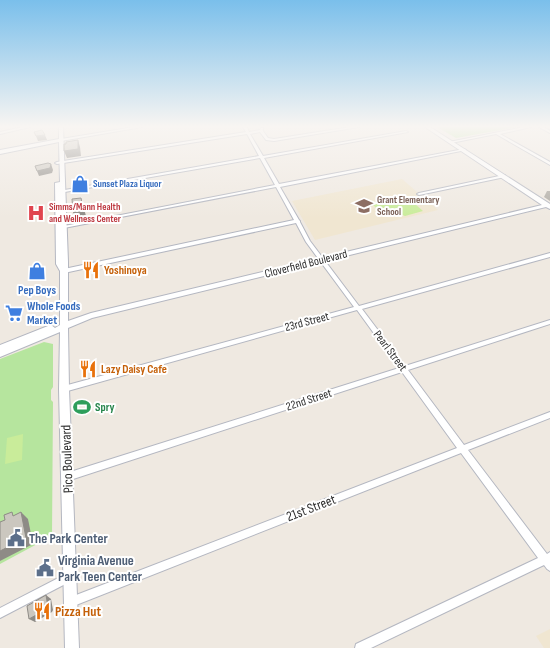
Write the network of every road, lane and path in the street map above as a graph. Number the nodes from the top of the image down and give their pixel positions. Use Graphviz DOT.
graph roads {
  1 [pos="59,157"];
  2 [pos="96,157"];
  3 [pos="261,157"];
  4 [pos="262,157"];
  5 [pos="427,157"];
  6 [pos="475,157"];
  7 [pos="538,157"];
  8 [pos="60,163"];
  9 [pos="550,164"];
  10 [pos="504,176"];
  11 [pos="278,186"];
  12 [pos="60,192"];
  13 [pos="419,194"];
  14 [pos="549,206"];
  15 [pos="298,221"];
  16 [pos="61,229"];
  17 [pos="550,255"];
  18 [pos="323,260"];
  19 [pos="64,271"];
  20 [pos="358,308"];
  21 [pos="550,322"];
  22 [pos="64,326"];
  23 [pos="0,348"];
  24 [pos="0,354"];
  25 [pos="404,369"];
  26 [pos="64,389"];
  27 [pos="550,415"];
  28 [pos="463,449"];
  29 [pos="67,477"];
  30 [pos="548,561"];
  31 [pos="70,577"];
  32 [pos="71,602"];
  33 [pos="0,613"];
  34 [pos="72,648"];
  35 [pos="360,648"];
  1 -- 8 [label="street, Pico Boulevard"];
  2 -- 8 [label="street"];
  3 -- 12 [label="street"];
  4 -- 11 [label="street, Pearl Street"];
  5 -- 11 [label="street"];
  6 -- 10 [label="street"];
  7 -- 9 [label="street"];
  8 -- 12 [label="street, Pico Boulevard"];
  10 -- 13 [label="street"];
  10 -- 14 [label="street"];
  11 -- 15 [label="street, Pearl Street"];
  11 -- 16 [label="street"];
  12 -- 16 [label="street, Pico Boulevard"];
  14 -- 18 [label="street, Cloverfield Boulevard"];
  15 -- 18 [label="street, Pearl Street"];
  15 -- 19 [label="street"];
  16 -- 19 [label="street, Pico Boulevard"];
  17 -- 20 [label="street, 23rd Street"];
  18 -- 20 [label="street, Pearl Street"];
  18 -- 22 [label="street, Cloverfield Boulevard"];
  19 -- 22 [label="street, Pico Boulevard"];
  20 -- 25 [label="street, Pearl Street"];
  20 -- 26 [label="street, 23rd Street"];
  21 -- 25 [label="street, 22nd Street"];
  22 -- 23 [label="street, Cloverfield Boulevard"];
  22 -- 24 [label="street, Cloverfield Boulevard"];
  22 -- 26 [label="street, Pico Boulevard"];
  25 -- 28 [label="street, Pearl Street"];
  25 -- 29 [label="street, 22nd Street"];
  26 -- 29 [label="street, Pico Boulevard"];
  27 -- 28 [label="street, 21st Street"];
  28 -- 30 [label="street, Pearl Street"];
  28 -- 32 [label="street, 21st Street"];
  29 -- 31 [label="street, Pico Boulevard"];
  30 -- 35 [label="street"];
  31 -- 32 [label="street, Pico Boulevard"];
  31 -- 33 [label="street"];
  32 -- 34 [label="street, Pico Boulevard"];
}
